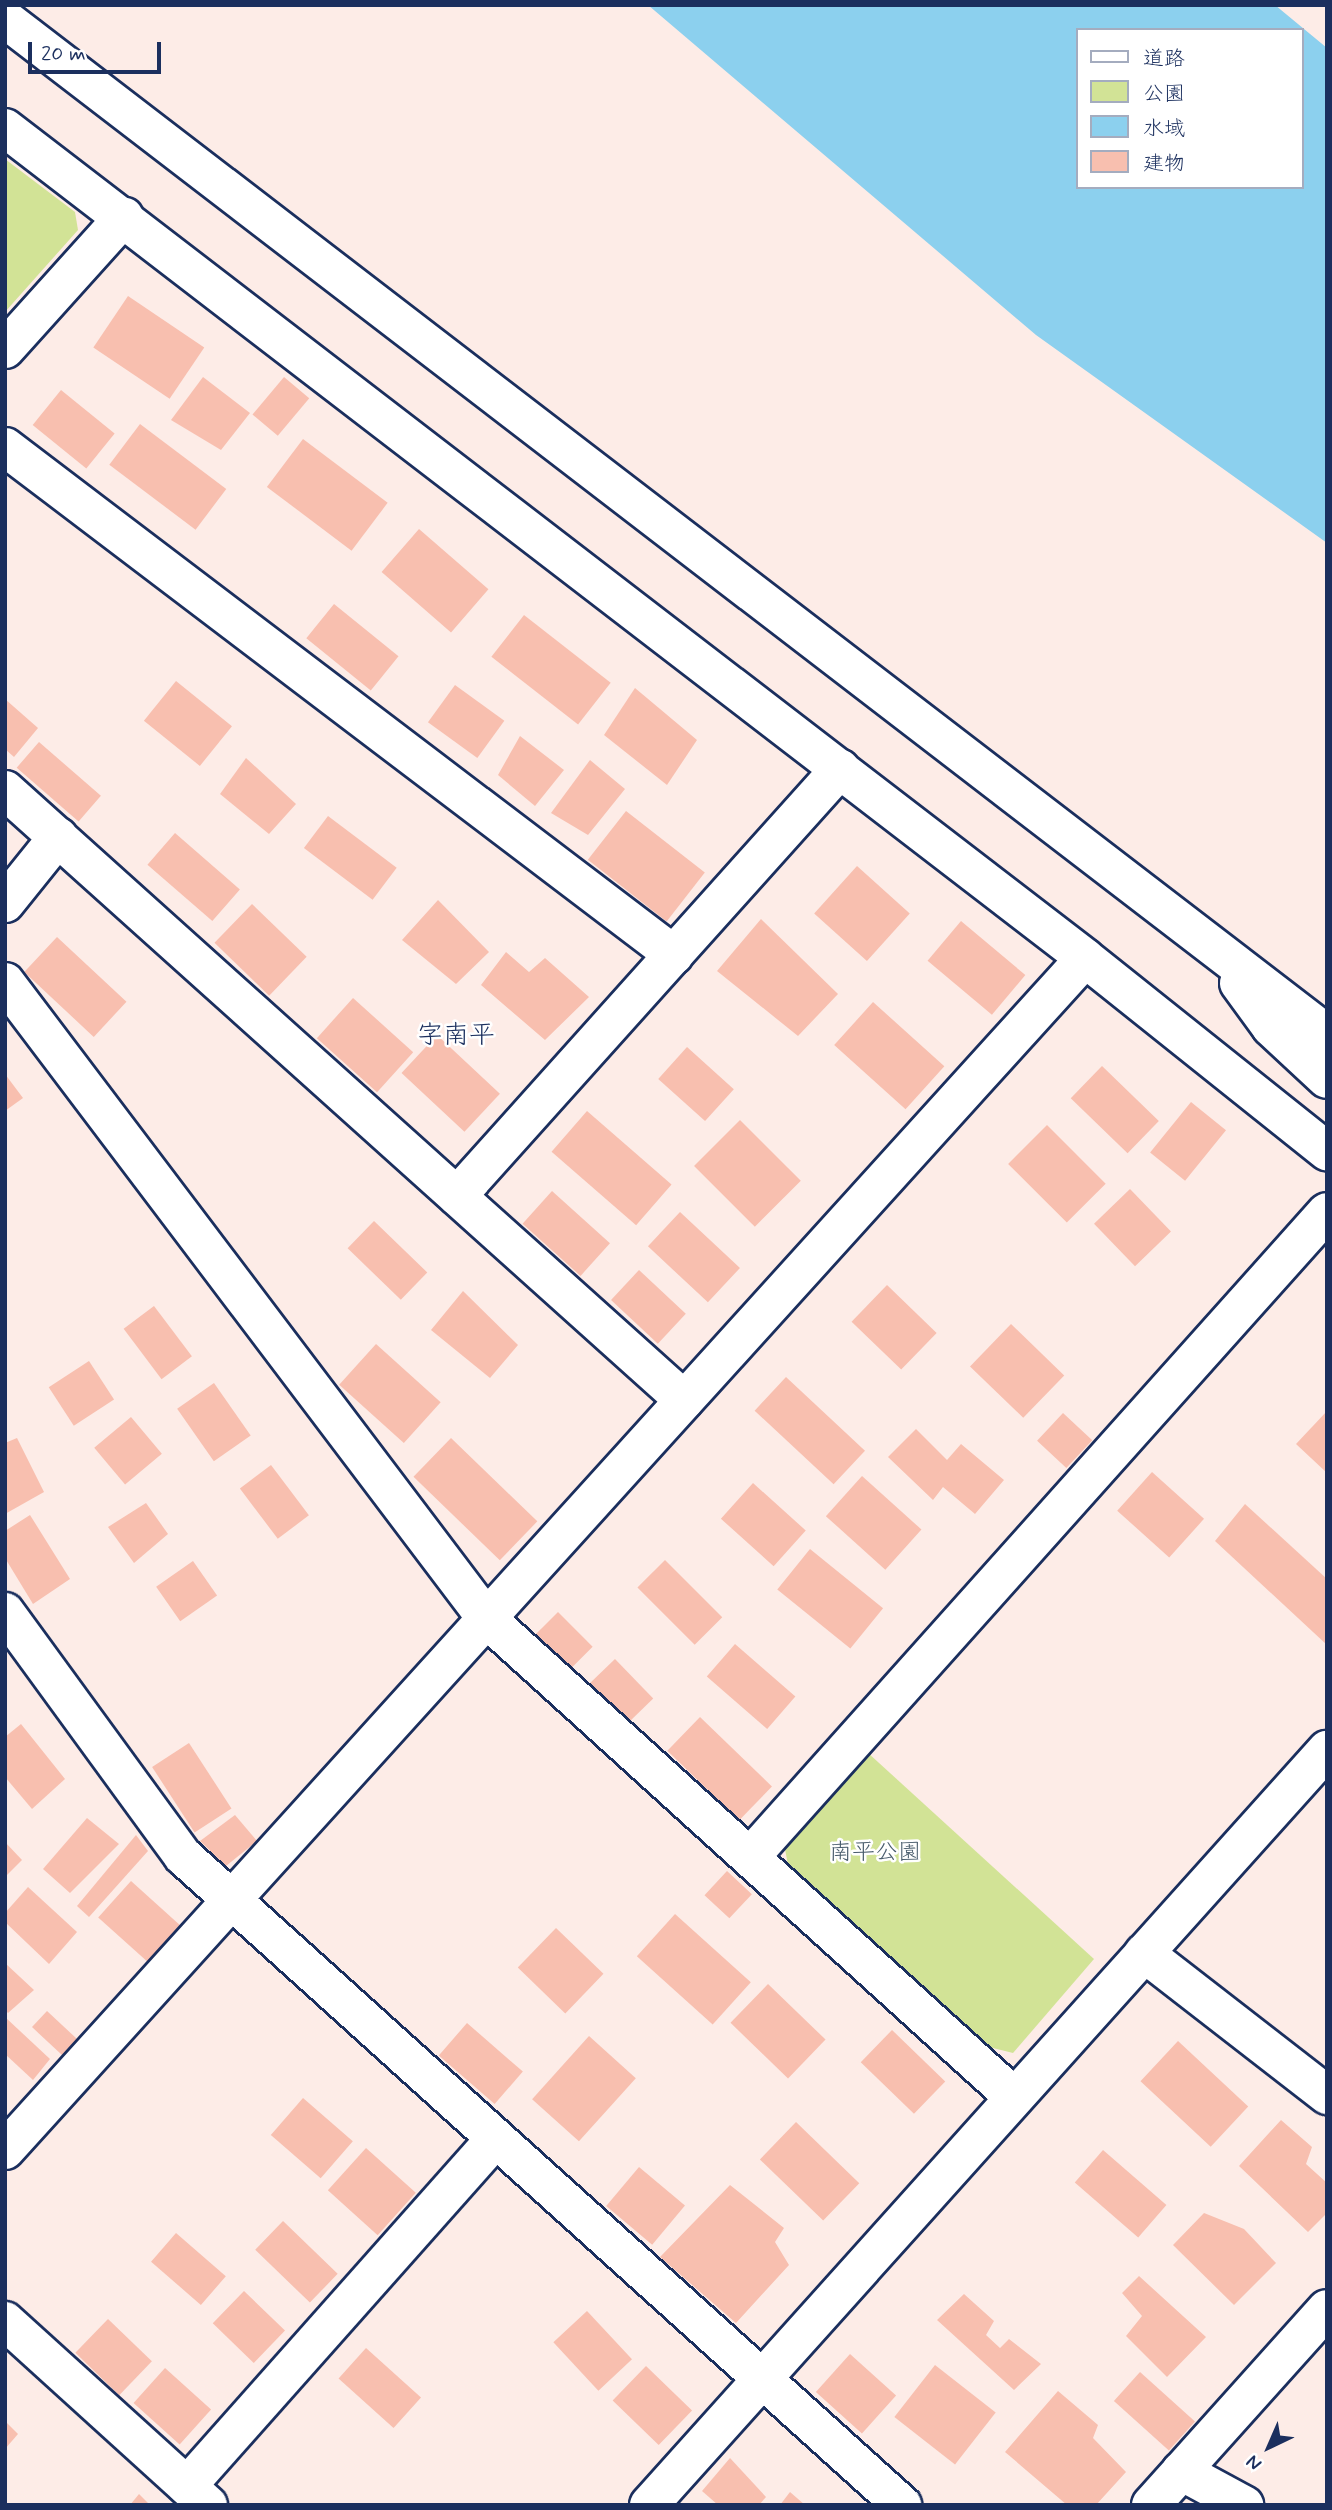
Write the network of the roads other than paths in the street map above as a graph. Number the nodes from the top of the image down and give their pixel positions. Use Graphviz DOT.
graph roads {
  1 [pos="5,19"];
  2 [pos="5,128"];
  3 [pos="124,217"];
  4 [pos="5,349"];
  5 [pos="5,447"];
  6 [pos="840,769"];
  7 [pos="5,790"];
  8 [pos="58,837"];
  9 [pos="5,903"];
  10 [pos="1212,946"];
  11 [pos="674,955"];
  12 [pos="1084,958"];
  13 [pos="5,982"];
  14 [pos="1327,1034"];
  15 [pos="1327,1079"];
  16 [pos="1327,1151"];
  17 [pos="457,1196"];
  18 [pos="1327,1212"];
  19 [pos="684,1400"];
  20 [pos="5,1612"];
  21 [pos="487,1619"];
  22 [pos="1327,1749"];
  23 [pos="750,1857"];
  24 [pos="230,1901"];
  25 [pos="1144,1953"];
  26 [pos="1327,2095"];
  27 [pos="1014,2097"];
  28 [pos="495,2138"];
  29 [pos="5,2150"];
  30 [pos="1327,2309"];
  31 [pos="5,2321"];
  32 [pos="762,2379"];
  33 [pos="1181,2472"];
  34 [pos="197,2495"];
  35 [pos="649,2505"];
  36 [pos="902,2505"];
  37 [pos="1151,2505"];
  38 [pos="1244,2505"];
  1 -- 10 [label="street"];
  2 -- 3 [label="street"];
  3 -- 4 [label="street"];
  3 -- 6 [label="street"];
  5 -- 11 [label="street"];
  6 -- 11 [label="street"];
  6 -- 12 [label="street"];
  7 -- 8 [label="street"];
  8 -- 9 [label="street"];
  8 -- 17 [label="street"];
  10 -- 14 [label="street"];
  10 -- 15 [label="street"];
  11 -- 17 [label="street"];
  12 -- 16 [label="street"];
  12 -- 19 [label="street"];
  13 -- 21 [label="street"];
  17 -- 19 [label="street"];
  18 -- 23 [label="street"];
  19 -- 21 [label="street"];
  20 -- 24 [label="street"];
  21 -- 23 [label="street"];
  21 -- 24 [label="street"];
  22 -- 25 [label="street"];
  23 -- 27 [label="street"];
  24 -- 28 [label="street"];
  24 -- 29 [label="street"];
  25 -- 26 [label="street"];
  25 -- 27 [label="street"];
  27 -- 32 [label="street"];
  28 -- 32 [label="street"];
  28 -- 34 [label="street"];
  30 -- 33 [label="street"];
  31 -- 34 [label="street"];
  32 -- 35 [label="street"];
  32 -- 36 [label="street"];
  33 -- 37 [label="street"];
  33 -- 38 [label="street"];
}
